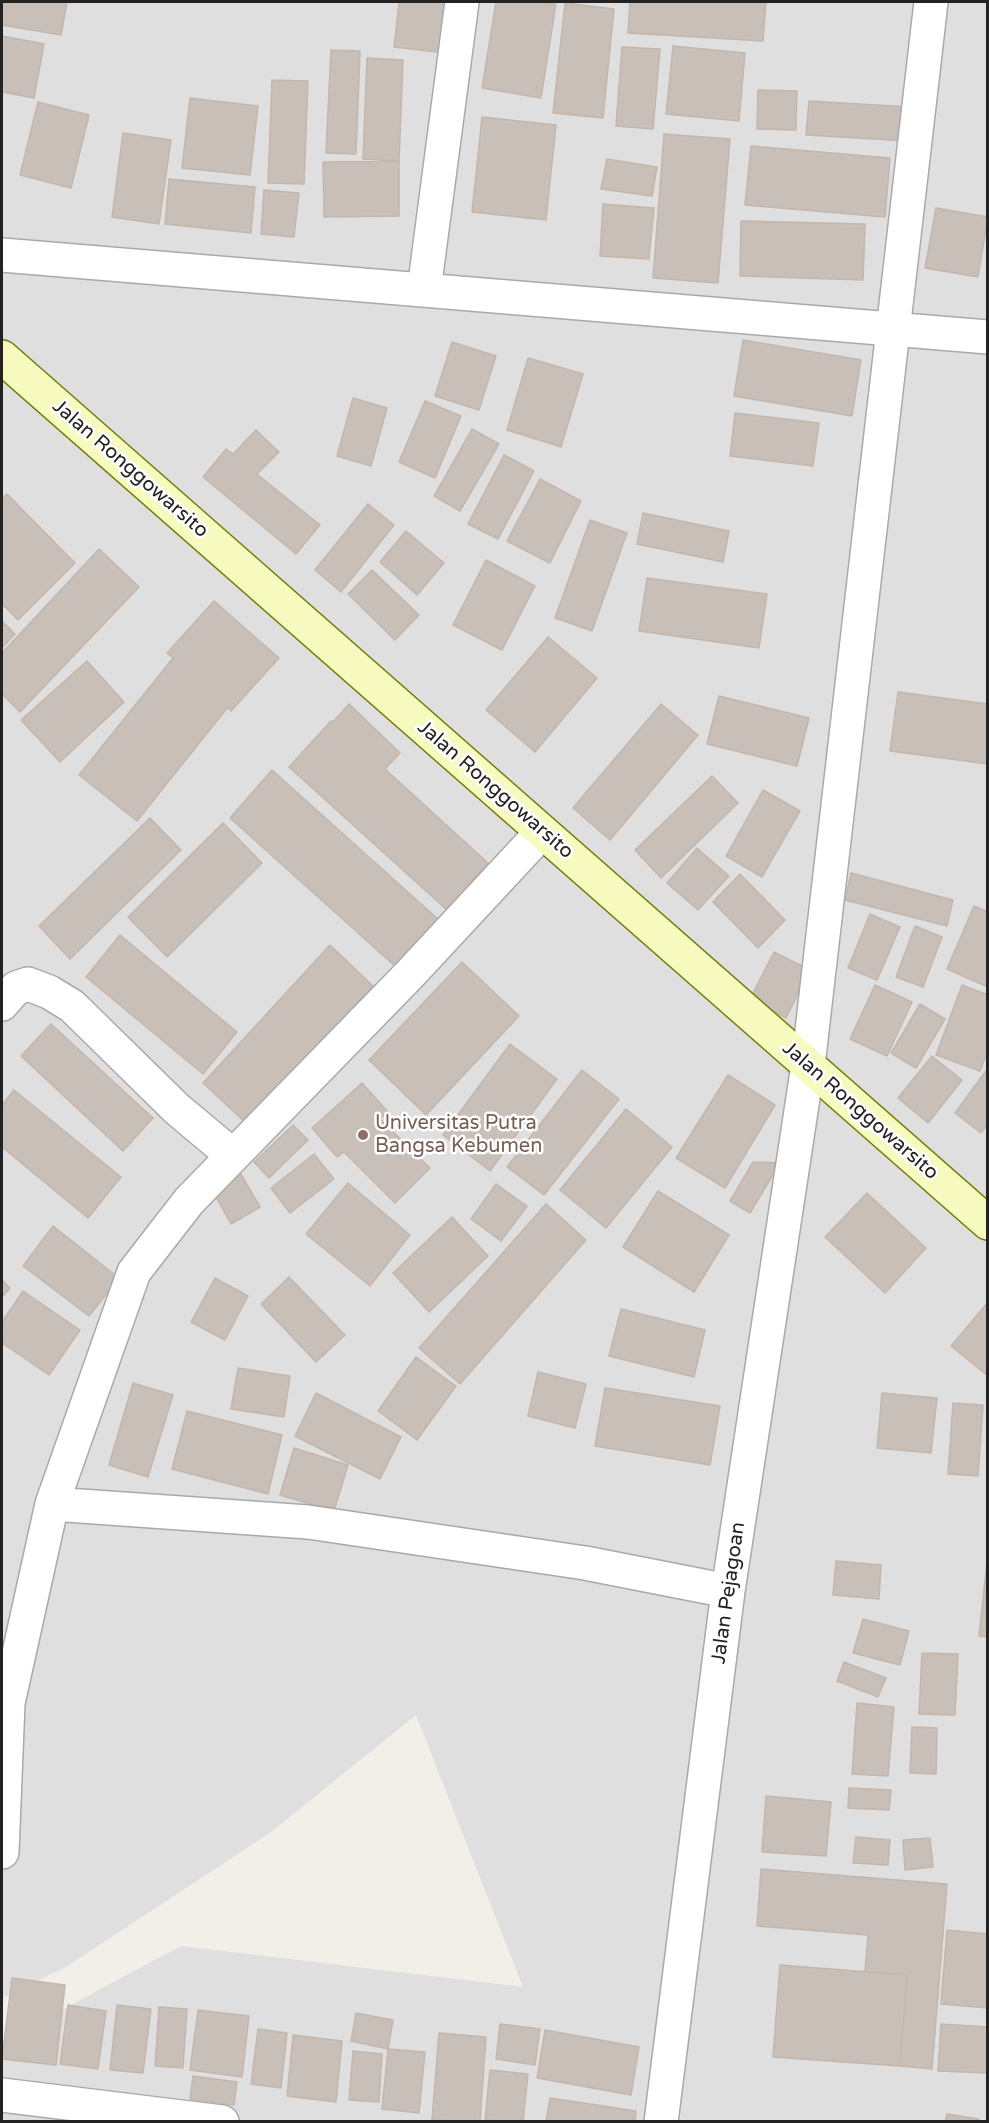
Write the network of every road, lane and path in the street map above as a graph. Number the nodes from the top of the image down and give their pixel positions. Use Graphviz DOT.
graph roads {
  1 [pos="462,2"];
  2 [pos="932,2"];
  3 [pos="2,255"];
  4 [pos="424,290"];
  5 [pos="894,330"];
  6 [pos="987,337"];
  7 [pos="2,357"];
  8 [pos="542,832"];
  9 [pos="2,1004"];
  10 [pos="808,1065"];
  11 [pos="232,1155"];
  12 [pos="987,1224"];
  13 [pos="52,1504"];
  14 [pos="728,1591"];
  15 [pos="2,1852"];
  16 [pos="2,2095"];
  17 [pos="222,2121"];
  18 [pos="660,2121"];
  1 -- 4 [label="street"];
  2 -- 5 [label="street, Jalan Pejagoan"];
  3 -- 4 [label="street"];
  4 -- 5 [label="street"];
  5 -- 6 [label="street"];
  5 -- 10 [label="street, Jalan Pejagoan"];
  7 -- 8 [label="main road, Jalan Ronggowarsito"];
  8 -- 10 [label="main road, Jalan Ronggowarsito"];
  8 -- 11 [label="street"];
  9 -- 11 [label="street"];
  10 -- 12 [label="main road, Jalan Ronggowarsito"];
  10 -- 14 [label="street, Jalan Pejagoan"];
  11 -- 13 [label="street"];
  13 -- 14 [label="street"];
  13 -- 15 [label="street"];
  14 -- 18 [label="street, Jalan Pejagoan"];
  16 -- 17 [label="street"];
}
